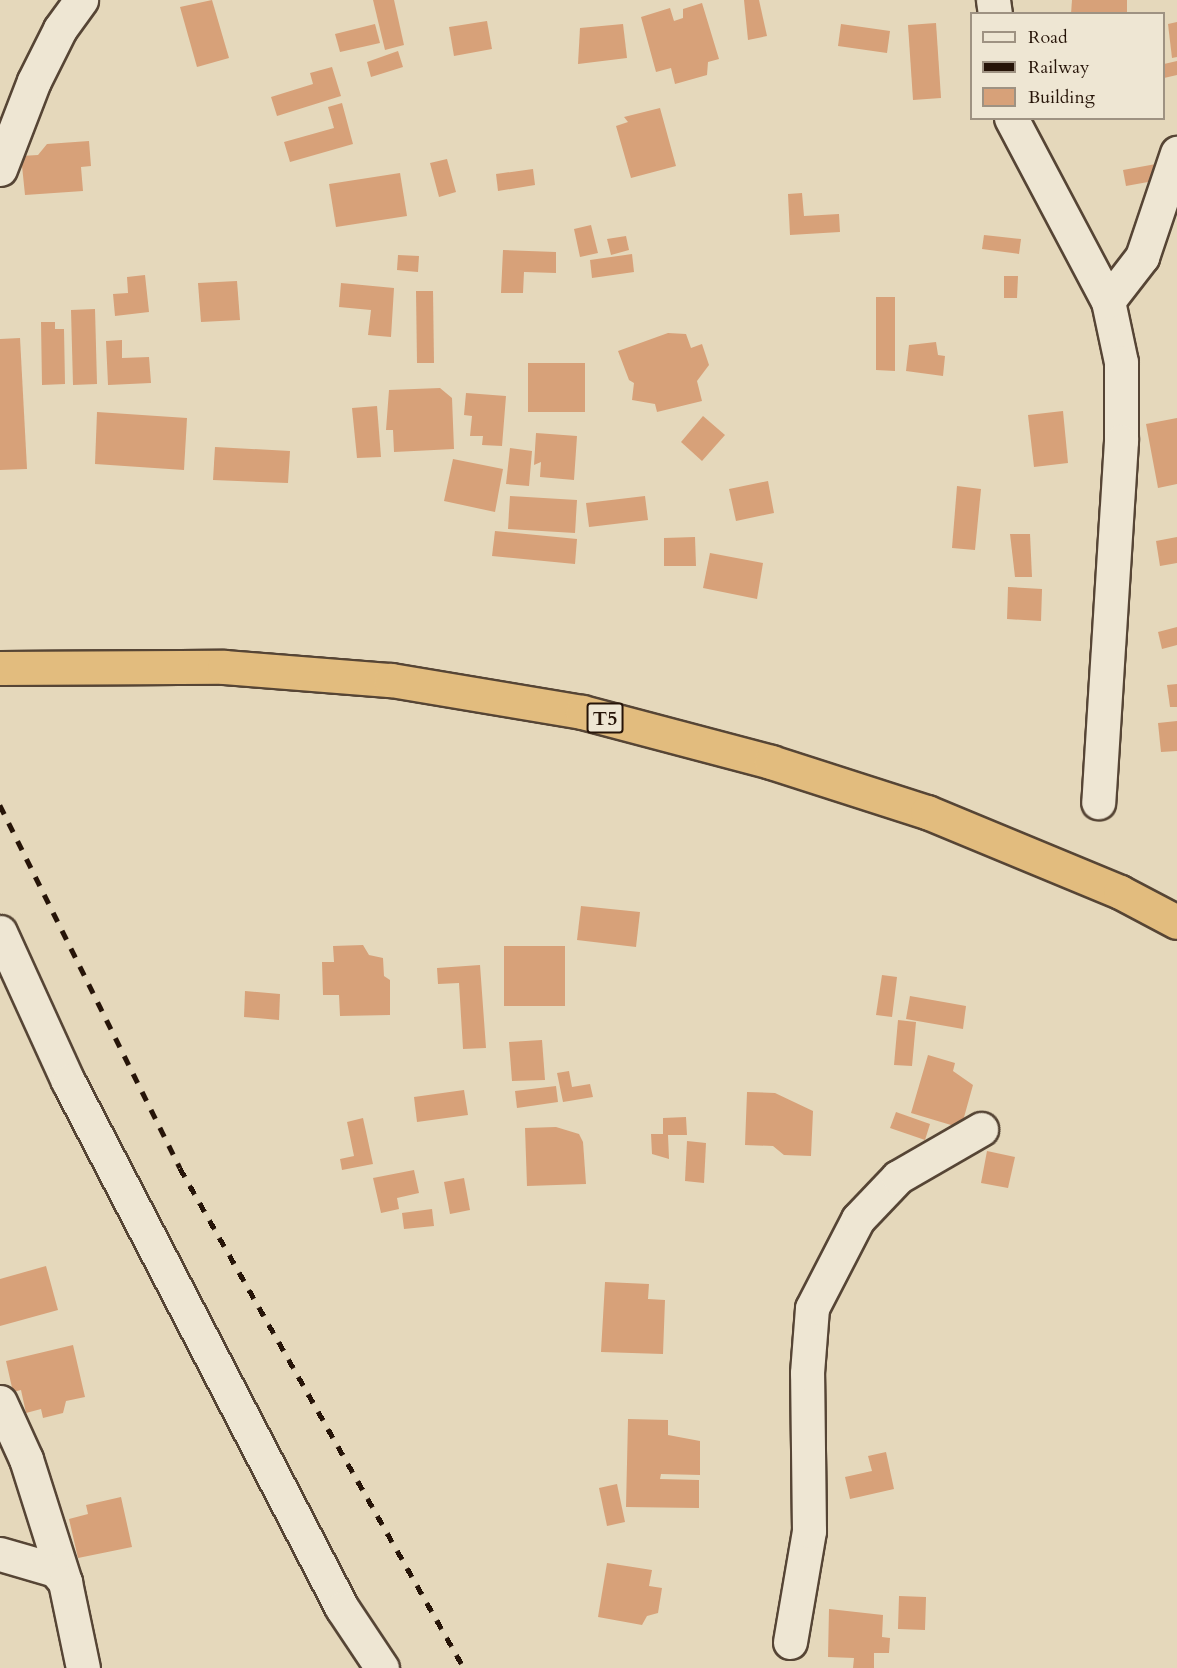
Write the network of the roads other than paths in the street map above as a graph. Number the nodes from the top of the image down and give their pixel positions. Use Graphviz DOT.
graph roads {
  1 [pos="81,0"];
  2 [pos="1012,120"];
  3 [pos="1177,153"];
  4 [pos="0,169"];
  5 [pos="1108,301"];
  6 [pos="0,668"];
  7 [pos="1098,802"];
  8 [pos="1177,922"];
  9 [pos="0,932"];
  10 [pos="981,1129"];
  11 [pos="0,1402"];
  12 [pos="0,1554"];
  13 [pos="65,1582"];
  14 [pos="790,1642"];
  15 [pos="83,1668"];
  16 [pos="382,1668"];
  1 -- 4 [label="street"];
  2 -- 5 [label="street"];
  3 -- 5 [label="street"];
  5 -- 7 [label="street"];
  6 -- 8 [label="highway, T5"];
  9 -- 16 [label="street"];
  10 -- 14 [label="street"];
  11 -- 13 [label="street"];
  12 -- 13 [label="street"];
  13 -- 15 [label="street"];
}
